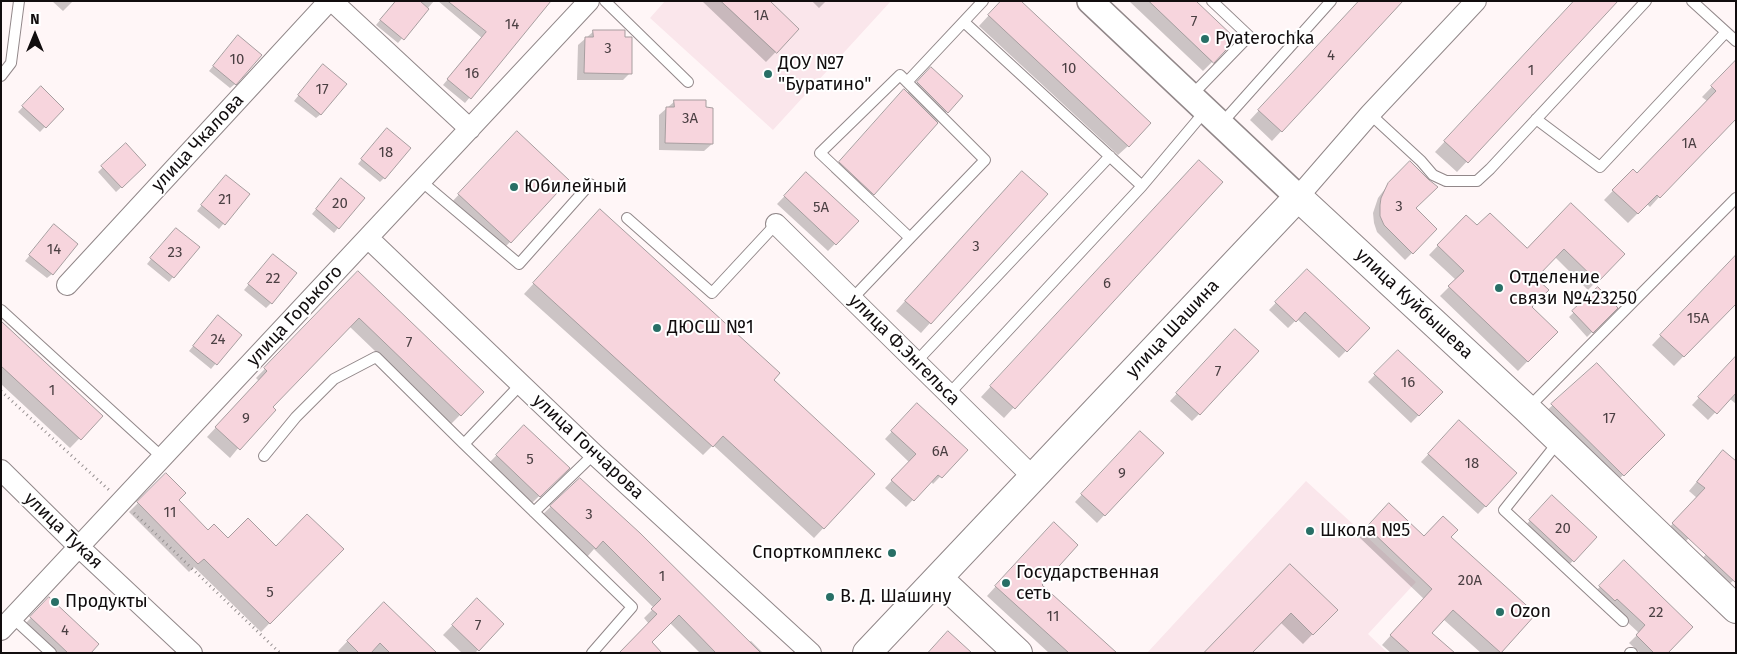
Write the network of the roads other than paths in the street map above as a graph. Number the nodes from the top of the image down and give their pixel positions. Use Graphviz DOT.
graph roads {
  1 [pos="19,1"];
  2 [pos="328,1"];
  3 [pos="332,1"];
  4 [pos="589,1"];
  5 [pos="605,1"];
  6 [pos="983,1"];
  7 [pos="1090,1"];
  8 [pos="1212,1"];
  9 [pos="1331,1"];
  10 [pos="1476,1"];
  11 [pos="1646,1"];
  12 [pos="1692,1"];
  13 [pos="964,22"];
  14 [pos="1726,32"];
  15 [pos="1736,41"];
  16 [pos="1,76"];
  17 [pos="688,82"];
  18 [pos="906,82"];
  19 [pos="1206,110"];
  20 [pos="1370,114"];
  21 [pos="1536,119"];
  22 [pos="470,129"];
  23 [pos="1110,156"];
  24 [pos="422,181"];
  25 [pos="590,184"];
  26 [pos="1142,186"];
  27 [pos="1298,197"];
  28 [pos="1736,198"];
  29 [pos="627,218"];
  30 [pos="776,224"];
  31 [pos="368,238"];
  32 [pos="910,238"];
  33 [pos="67,285"];
  34 [pos="852,299"];
  35 [pos="1,310"];
  36 [pos="916,362"];
  37 [pos="521,384"];
  38 [pos="949,394"];
  39 [pos="1527,409"];
  40 [pos="1559,441"];
  41 [pos="464,444"];
  42 [pos="594,454"];
  43 [pos="264,456"];
  44 [pos="163,458"];
  45 [pos="1,470"];
  46 [pos="1033,477"];
  47 [pos="534,512"];
  48 [pos="79,547"];
  49 [pos="938,578"];
  50 [pos="1736,609"];
  51 [pos="1623,621"];
  52 [pos="5,624"];
  53 [pos="1011,650"];
  54 [pos="51,653"];
  55 [pos="192,653"];
  56 [pos="592,653"];
  57 [pos="811,653"];
  58 [pos="867,653"];
  1 -- 16 [label="lane"];
  2 -- 33 [label="street, улица Чкалова"];
  3 -- 22 [label="street"];
  4 -- 22 [label="street, улица Горького"];
  5 -- 17 [label="lane"];
  6 -- 13 [label="lane"];
  7 -- 19 [label="street, улица Куйбышева"];
  8 -- 19 [label="lane"];
  9 -- 19 [label="lane"];
  10 -- 20 [label="street, улица Шашина"];
  11 -- 21 [label="lane"];
  12 -- 14 [label="lane"];
  13 -- 18 [label="lane"];
  13 -- 23 [label="lane"];
  14 -- 15 [label="lane"];
  14 -- 21 [label="lane"];
  18 -- 32 [label="lane"];
  18 -- 32 [label="lane"];
  19 -- 26 [label="lane"];
  19 -- 27 [label="street, улица Куйбышева"];
  20 -- 21 [label="lane"];
  20 -- 27 [label="street, улица Шашина"];
  22 -- 24 [label="street, улица Горького"];
  23 -- 26 [label="lane"];
  23 -- 36 [label="lane"];
  24 -- 25 [label="lane"];
  24 -- 31 [label="street, улица Горького"];
  26 -- 38 [label="lane"];
  27 -- 39 [label="main road, улица Куйбышева"];
  27 -- 46 [label="main road, улица Шашина"];
  28 -- 39 [label="lane"];
  29 -- 30 [label="lane"];
  30 -- 34 [label="street, улица Ф.Энгельса"];
  31 -- 37 [label="street, улица Гончарова"];
  31 -- 44 [label="street, улица Горького"];
  32 -- 34 [label="lane"];
  34 -- 36 [label="street, улица Ф.Энгельса"];
  35 -- 44 [label="lane"];
  36 -- 38 [label="street, улица Ф.Энгельса"];
  37 -- 41 [label="lane"];
  37 -- 42 [label="street, улица Гончарова"];
  38 -- 46 [label="street, улица Ф.Энгельса"];
  39 -- 40 [label="main road, улица Куйбышева"];
  40 -- 50 [label="main road, улица Куйбышева"];
  40 -- 51 [label="lane"];
  41 -- 43 [label="lane"];
  41 -- 47 [label="lane"];
  42 -- 47 [label="lane"];
  42 -- 57 [label="street, улица Гончарова"];
  44 -- 48 [label="street, улица Горького"];
  45 -- 48 [label="street, улица Тукая"];
  46 -- 49 [label="main road, улица Шашина"];
  47 -- 56 [label="lane"];
  48 -- 52 [label="street, улица Горького"];
  48 -- 55 [label="street, улица Тукая"];
  49 -- 53 [label="main road"];
  49 -- 58 [label="main road, улица Шашина"];
  52 -- 54 [label="lane"];
}
